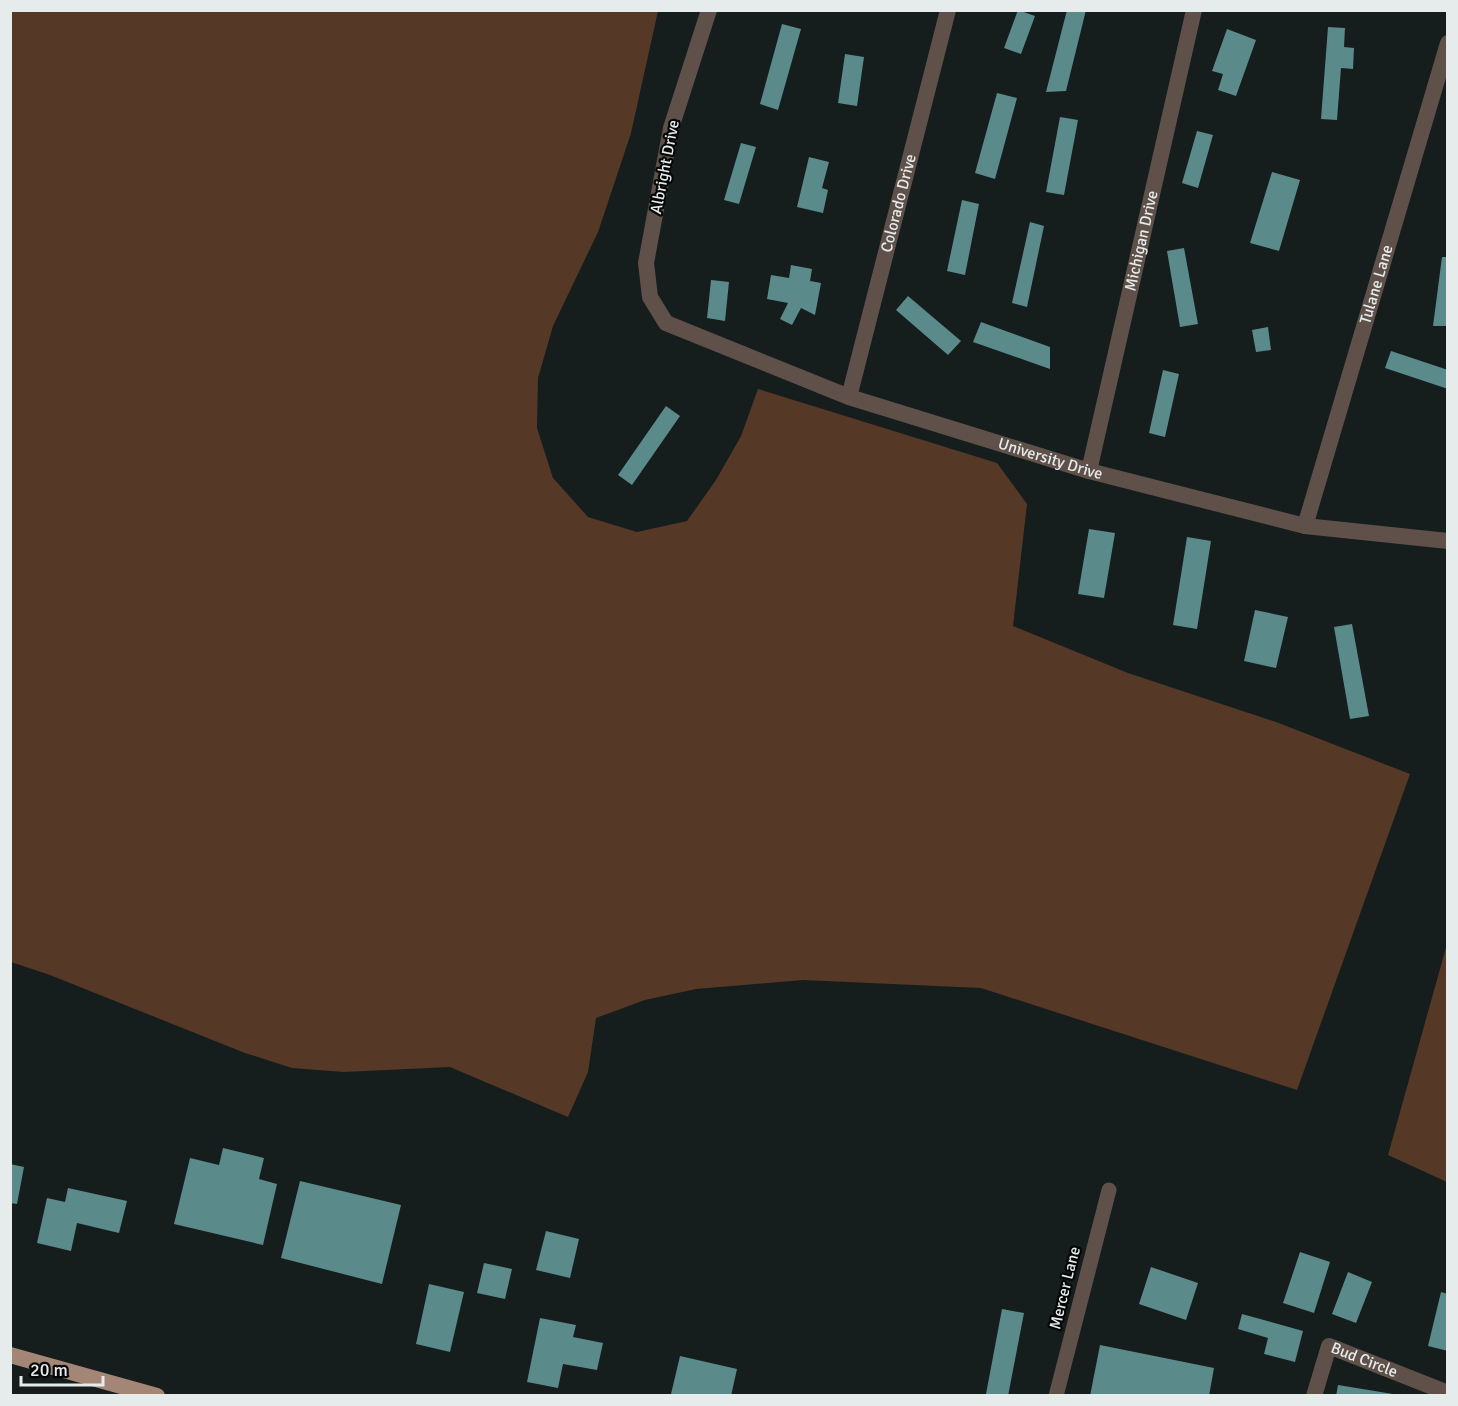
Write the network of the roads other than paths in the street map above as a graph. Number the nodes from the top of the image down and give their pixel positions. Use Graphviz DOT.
graph roads {
  1 [pos="709,10"];
  2 [pos="948,10"];
  3 [pos="1194,10"];
  4 [pos="1448,43"];
  5 [pos="666,323"];
  6 [pos="849,397"];
  7 [pos="1089,471"];
  8 [pos="1305,526"];
  9 [pos="1448,541"];
  10 [pos="1109,1190"];
  11 [pos="10,1355"];
  12 [pos="1448,1393"];
  13 [pos="157,1395"];
  14 [pos="1056,1395"];
  15 [pos="1314,1395"];
  1 -- 5 [label="street, Albright Drive"];
  2 -- 6 [label="street, Colorado Drive"];
  3 -- 7 [label="street, Michigan Drive"];
  4 -- 8 [label="street, Tulane Lane"];
  5 -- 6 [label="street, University Drive"];
  6 -- 7 [label="street, University Drive"];
  7 -- 8 [label="street, University Drive"];
  8 -- 9 [label="street, University Drive"];
  10 -- 14 [label="lane, Mercer Lane"];
  11 -- 13 [label="main road"];
  12 -- 15 [label="street, Bud Circle"];
}
